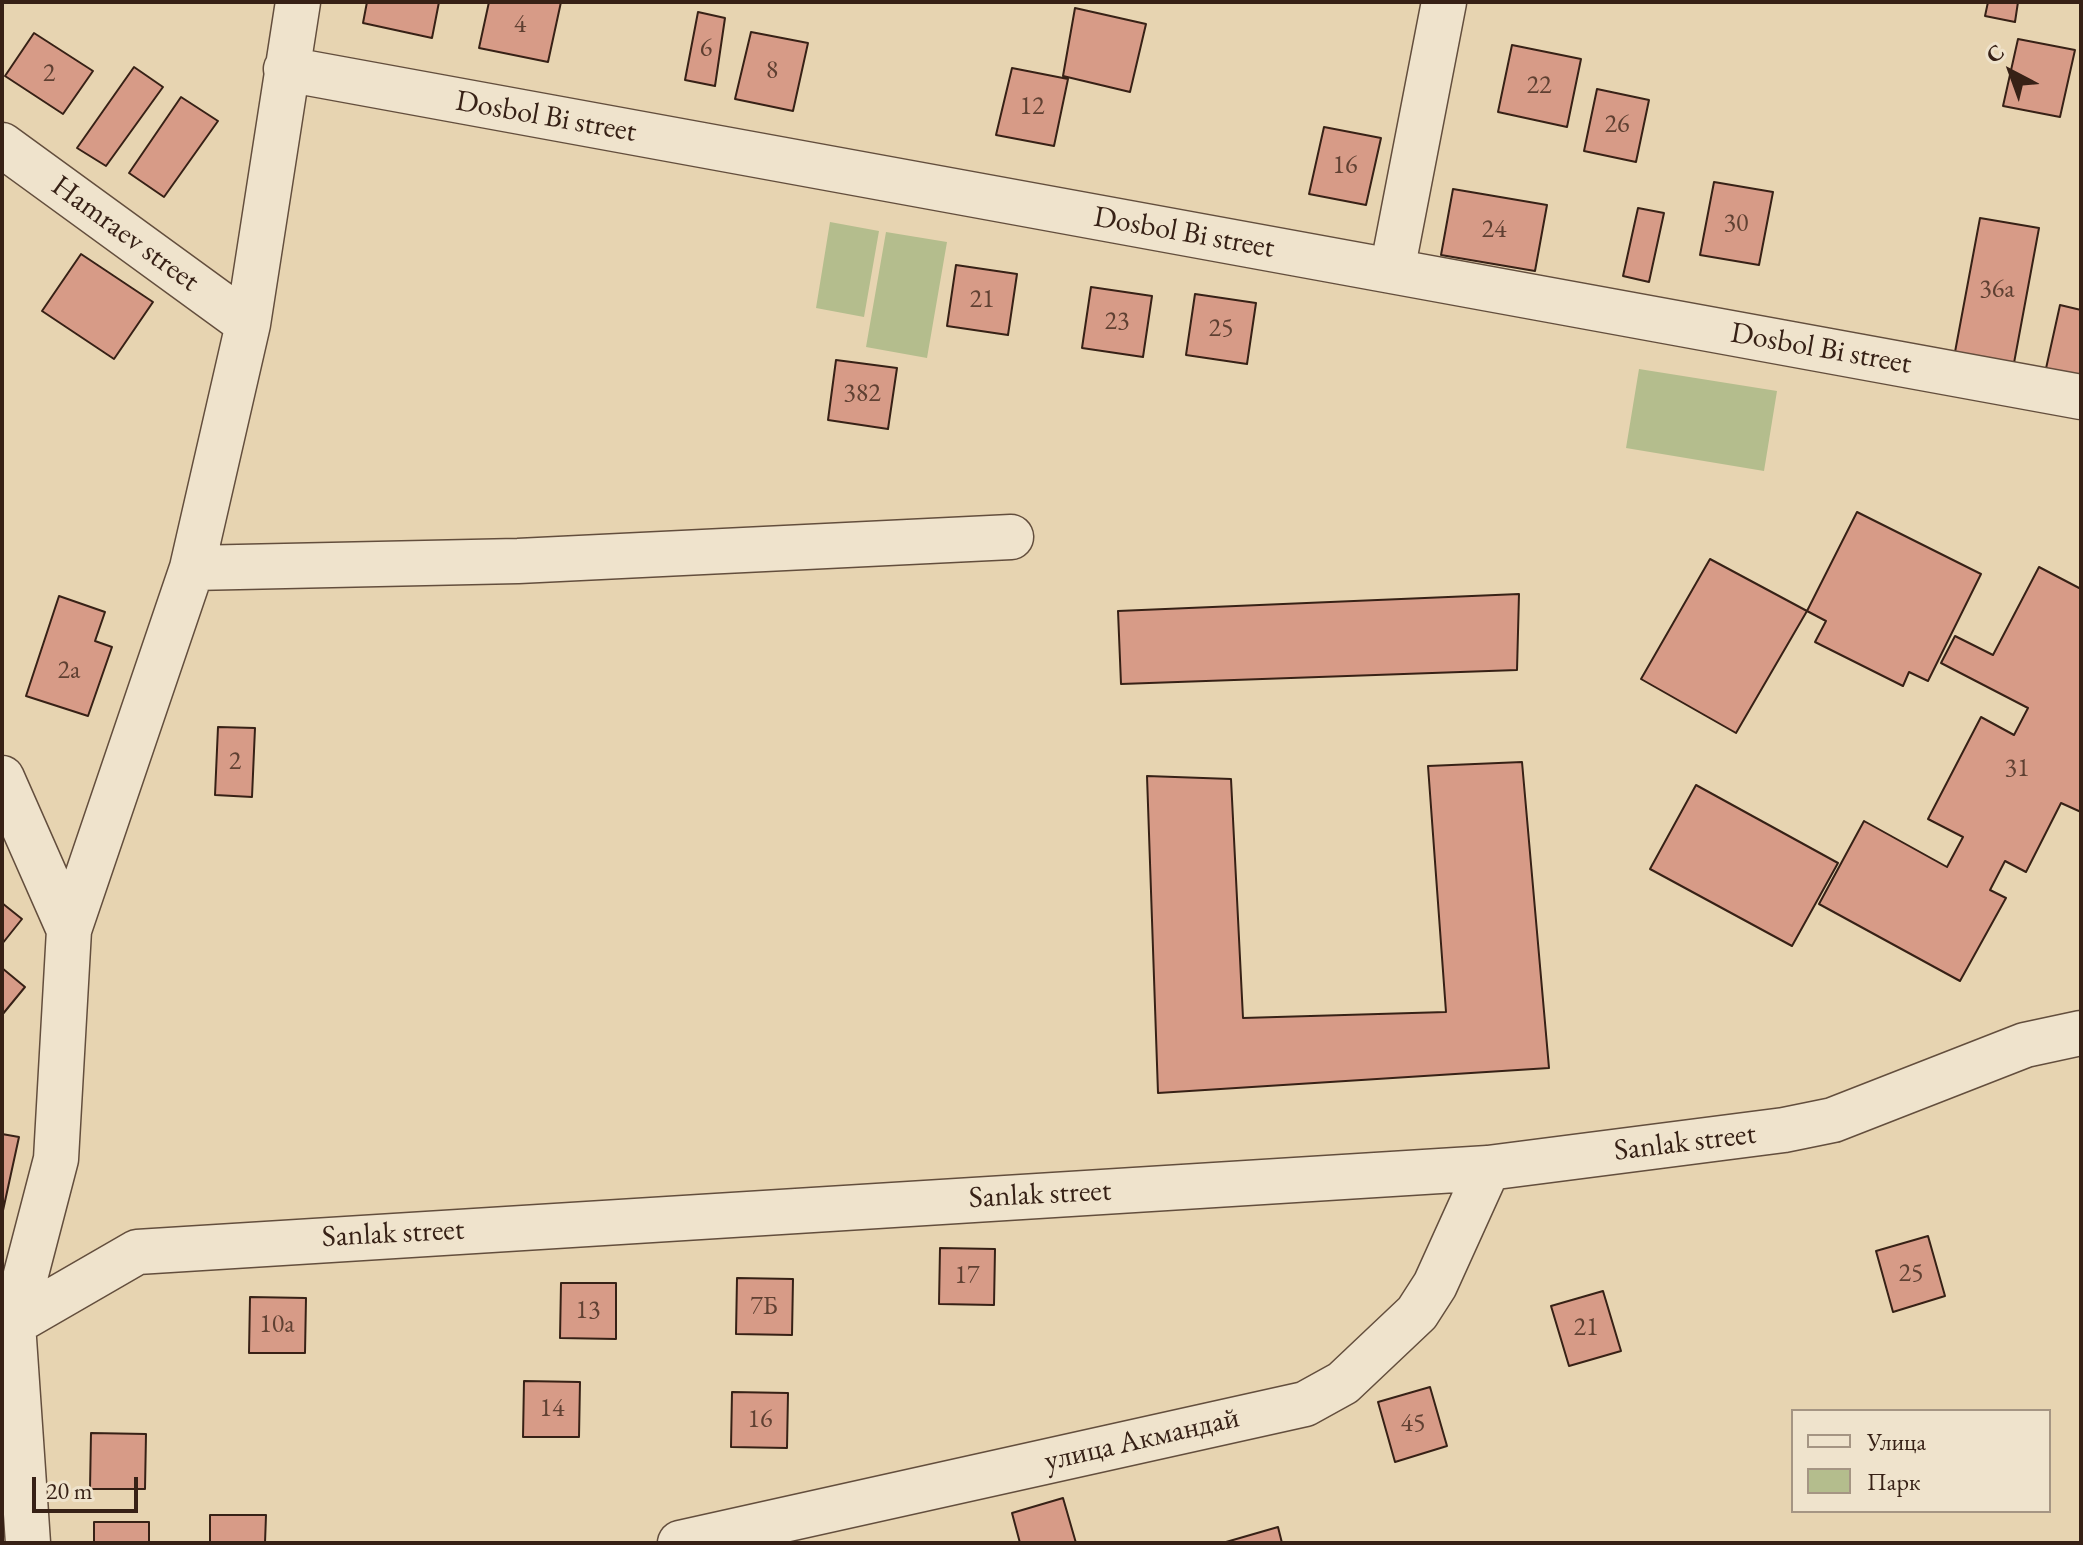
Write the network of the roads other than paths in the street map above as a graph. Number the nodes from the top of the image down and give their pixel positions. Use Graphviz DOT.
graph roads {
  1 [pos="298,2"];
  2 [pos="1444,2"];
  3 [pos="286,69"];
  4 [pos="2,145"];
  5 [pos="1392,271"];
  6 [pos="248,324"];
  7 [pos="2081,397"];
  8 [pos="1011,537"];
  9 [pos="192,568"];
  10 [pos="2,778"];
  11 [pos="69,930"];
  12 [pos="2081,1033"];
  13 [pos="1488,1168"];
  14 [pos="7,1327"];
  15 [pos="28,1543"];
  16 [pos="680,1543"];
  1 -- 3 [label="street"];
  2 -- 5 [label="street"];
  3 -- 5 [label="street, Dosbol Bi street"];
  3 -- 6 [label="street"];
  4 -- 6 [label="street, Hamraev street"];
  5 -- 7 [label="street, Dosbol Bi street"];
  6 -- 9 [label="street"];
  8 -- 9 [label="street"];
  9 -- 11 [label="street"];
  10 -- 11 [label="street"];
  11 -- 14 [label="street"];
  12 -- 13 [label="street, Sanlak street"];
  13 -- 14 [label="street, Sanlak street"];
  13 -- 16 [label="street, улица Акмандай"];
  14 -- 15 [label="street"];
}
